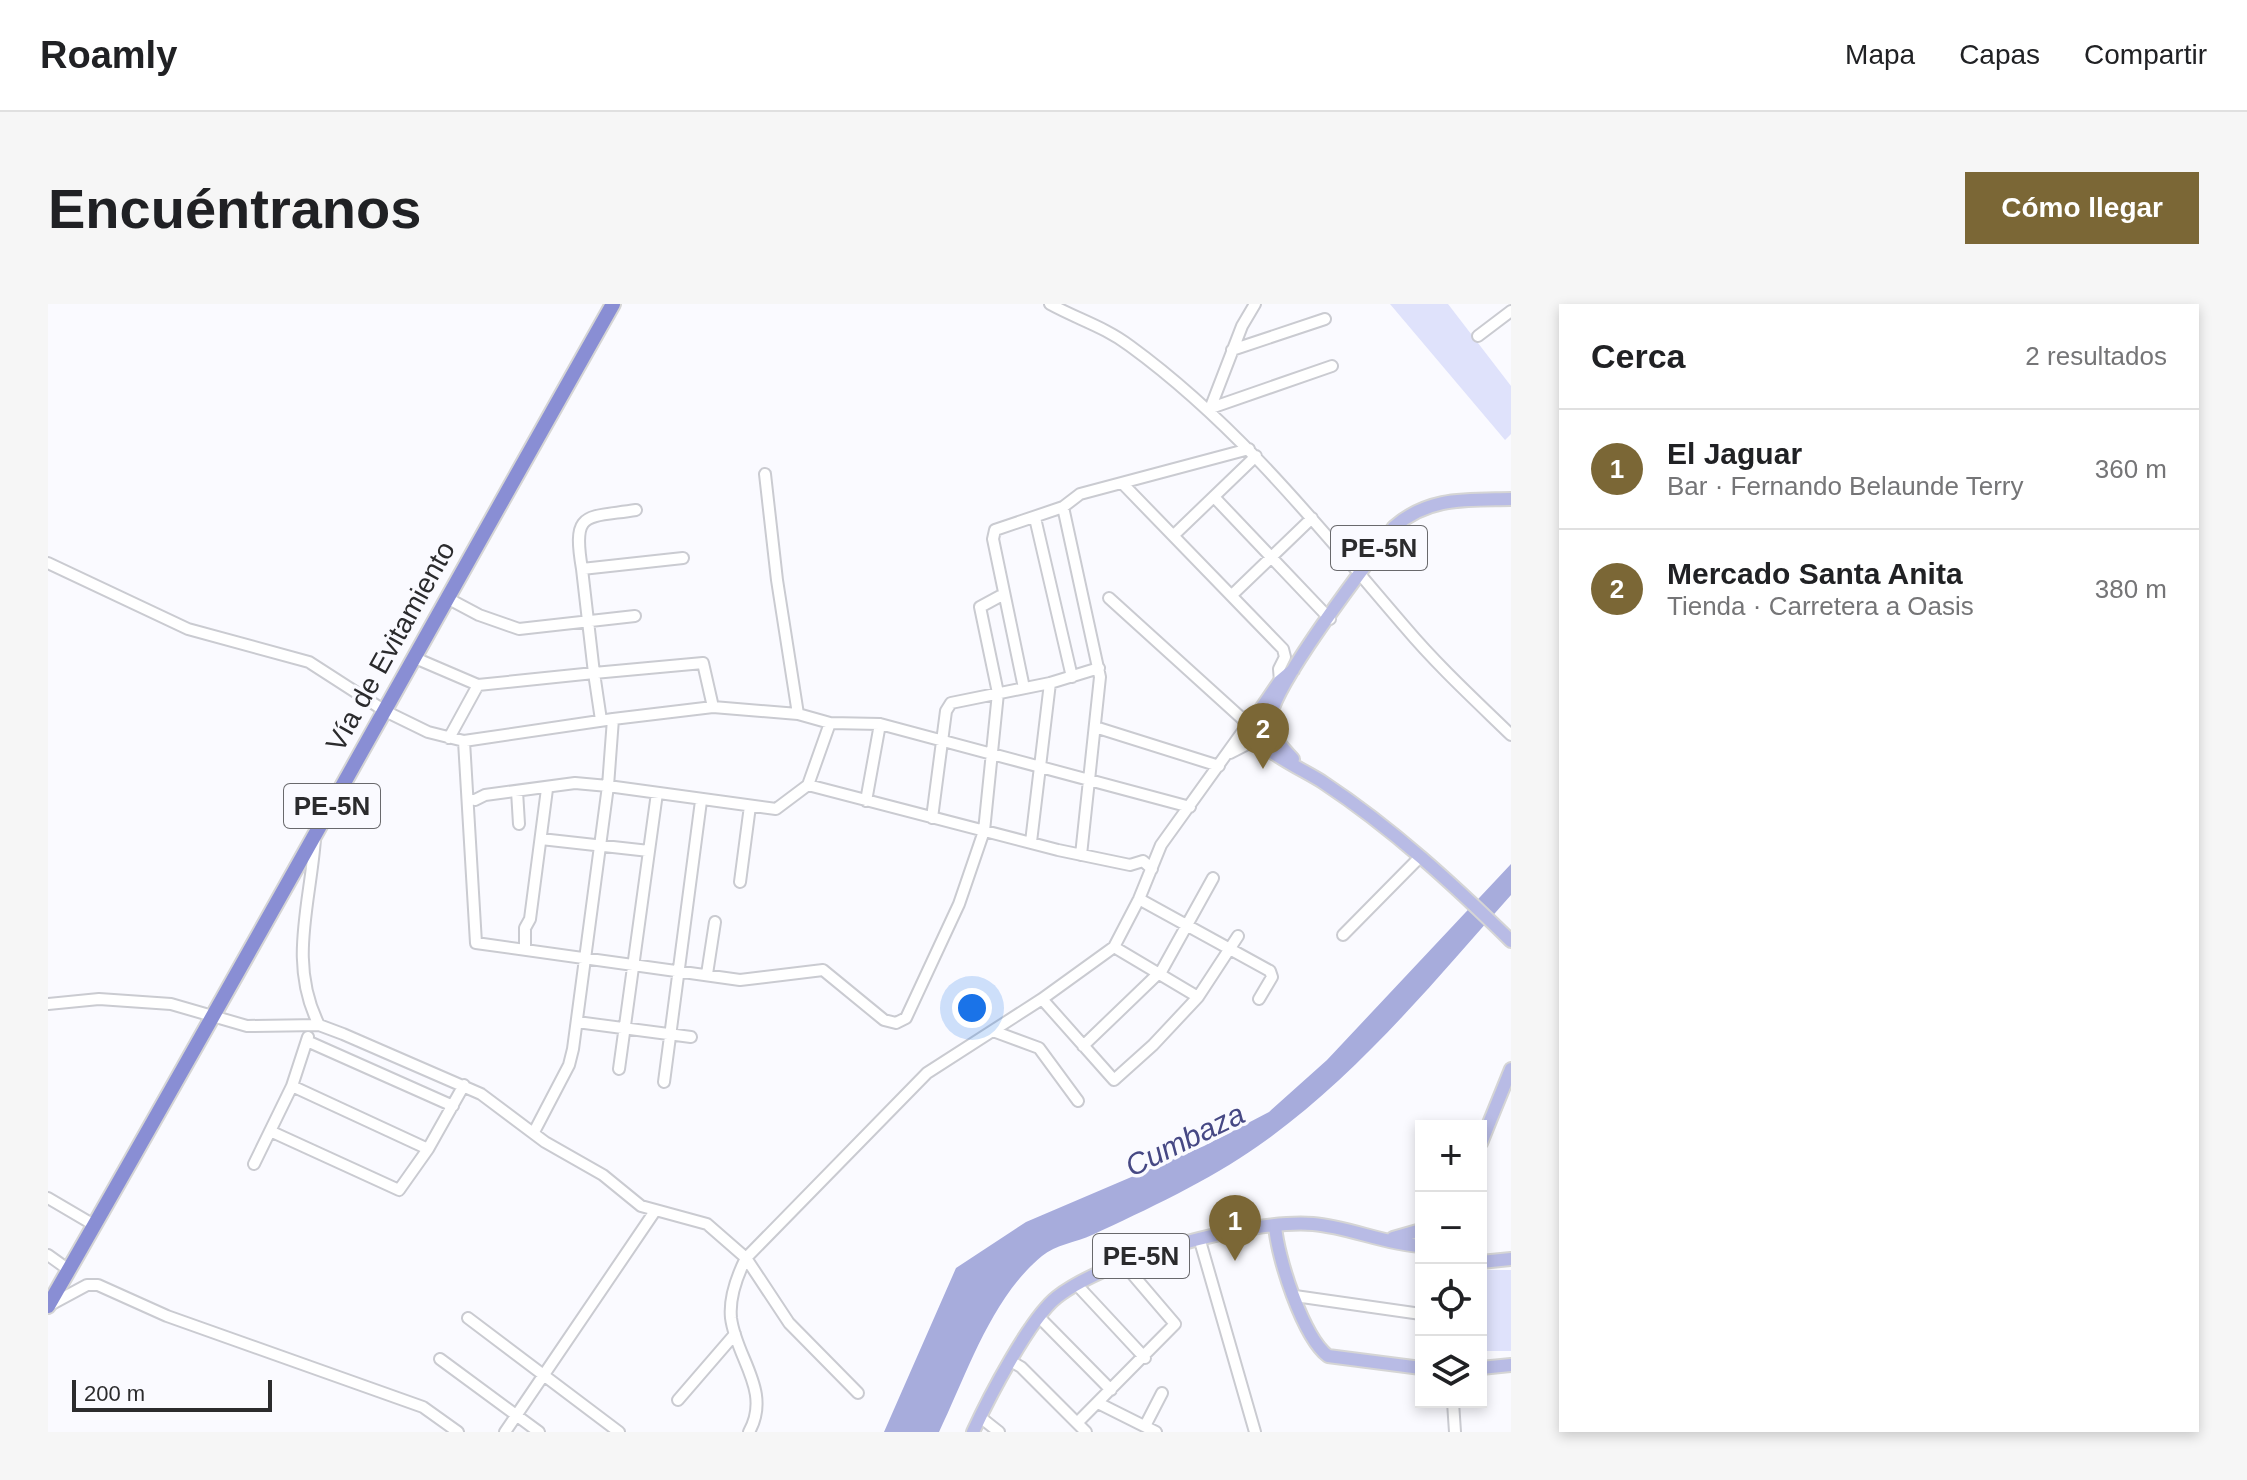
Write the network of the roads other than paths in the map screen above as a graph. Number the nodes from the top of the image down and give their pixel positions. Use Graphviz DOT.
graph roads {
  1 [pos="613,304"];
  2 [pos="1050,304"];
  3 [pos="1255,304"];
  4 [pos="1511,311"];
  5 [pos="1325,319"];
  6 [pos="1478,336"];
  7 [pos="1232,350"];
  8 [pos="1332,366"];
  9 [pos="1210,409"];
  10 [pos="1252,452"];
  11 [pos="765,474"];
  12 [pos="1123,484"];
  13 [pos="1214,497"];
  14 [pos="1511,499"];
  15 [pos="1063,507"];
  16 [pos="636,510"];
  17 [pos="1035,518"];
  18 [pos="1312,518"];
  19 [pos="1175,534"];
  20 [pos="1271,557"];
  21 [pos="683,558"];
  22 [pos="48,563"];
  23 [pos="582,569"];
  24 [pos="1361,573"];
  25 [pos="1004,594"];
  26 [pos="1232,595"];
  27 [pos="447,598"];
  28 [pos="1109,598"];
  29 [pos="635,616"];
  30 [pos="1330,619"];
  31 [pos="589,622"];
  32 [pos="415,658"];
  33 [pos="1099,668"];
  34 [pos="1293,670"];
  35 [pos="594,673"];
  36 [pos="1072,677"];
  37 [pos="1280,681"];
  38 [pos="1050,683"];
  39 [pos="478,685"];
  40 [pos="1024,688"];
  41 [pos="998,693"];
  42 [pos="713,707"];
  43 [pos="385,711"];
  44 [pos="798,714"];
  45 [pos="607,720"];
  46 [pos="1250,722"];
  47 [pos="830,723"];
  48 [pos="880,724"];
  49 [pos="1271,726"];
  50 [pos="1095,727"];
  51 [pos="1511,735"];
  52 [pos="449,738"];
  53 [pos="942,739"];
  54 [pos="1255,739"];
  55 [pos="464,741"];
  56 [pos="990,752"];
  57 [pos="1228,754"];
  58 [pos="1039,766"];
  59 [pos="1219,766"];
  60 [pos="1299,767"];
  61 [pos="1089,778"];
  62 [pos="808,785"];
  63 [pos="608,786"];
  64 [pos="547,789"];
  65 [pos="517,791"];
  66 [pos="657,793"];
  67 [pos="468,798"];
  68 [pos="701,801"];
  69 [pos="866,801"];
  70 [pos="750,806"];
  71 [pos="1190,807"];
  72 [pos="932,818"];
  73 [pos="519,824"];
  74 [pos="984,831"];
  75 [pos="316,836"];
  76 [pos="541,839"];
  77 [pos="1031,842"];
  78 [pos="600,843"];
  79 [pos="649,851"];
  80 [pos="1081,855"];
  81 [pos="1419,858"];
  82 [pos="1152,869"];
  83 [pos="1213,878"];
  84 [pos="740,882"];
  85 [pos="1139,899"];
  86 [pos="715,922"];
  87 [pos="1186,925"];
  88 [pos="1343,935"];
  89 [pos="1238,936"];
  90 [pos="1511,941"];
  91 [pos="1114,947"];
  92 [pos="525,949"];
  93 [pos="1230,951"];
  94 [pos="585,957"];
  95 [pos="632,964"];
  96 [pos="681,971"];
  97 [pos="1158,973"];
  98 [pos="707,974"];
  99 [pos="1198,997"];
  100 [pos="1042,999"];
  101 [pos="1259,999"];
  102 [pos="48,1004"];
  103 [pos="210,1016"];
  104 [pos="577,1022"];
  105 [pos="315,1026"];
  106 [pos="625,1029"];
  107 [pos="993,1031"];
  108 [pos="673,1033"];
  109 [pos="691,1037"];
  110 [pos="307,1041"];
  111 [pos="1083,1046"];
  112 [pos="619,1069"];
  113 [pos="1511,1069"];
  114 [pos="664,1082"];
  115 [pos="464,1085"];
  116 [pos="292,1086"];
  117 [pos="1078,1101"];
  118 [pos="453,1106"];
  119 [pos="1487,1128"];
  120 [pos="270,1131"];
  121 [pos="534,1132"];
  122 [pos="428,1149"];
  123 [pos="254,1164"];
  124 [pos="48,1198"];
  125 [pos="655,1211"];
  126 [pos="94,1225"];
  127 [pos="1275,1225"];
  128 [pos="1415,1232"];
  129 [pos="1389,1239"];
  130 [pos="1200,1241"];
  131 [pos="1415,1245"];
  132 [pos="48,1255"];
  133 [pos="746,1258"];
  134 [pos="1511,1259"];
  135 [pos="1487,1261"];
  136 [pos="1122,1262"];
  137 [pos="69,1270"];
  138 [pos="1077,1285"];
  139 [pos="1295,1296"];
  140 [pos="48,1306"];
  141 [pos="1415,1313"];
  142 [pos="1039,1317"];
  143 [pos="468,1318"];
  144 [pos="735,1334"];
  145 [pos="1145,1358"];
  146 [pos="440,1359"];
  147 [pos="1012,1362"];
  148 [pos="1511,1365"];
  149 [pos="1415,1367"];
  150 [pos="1487,1367"];
  151 [pos="542,1373"];
  152 [pos="1111,1390"];
  153 [pos="858,1393"];
  154 [pos="1162,1393"];
  155 [pos="678,1400"];
  156 [pos="1098,1403"];
  157 [pos="1453,1408"];
  158 [pos="517,1415"];
  159 [pos="980,1417"];
  160 [pos="1078,1422"];
  161 [pos="1145,1426"];
  162 [pos="458,1432"];
  163 [pos="505,1432"];
  164 [pos="539,1432"];
  165 [pos="619,1432"];
  166 [pos="749,1432"];
  167 [pos="973,1432"];
  168 [pos="999,1432"];
  169 [pos="1086,1432"];
  170 [pos="1156,1432"];
  171 [pos="1255,1432"];
  172 [pos="1455,1432"];
  1 -- 27 [label="highway, Vía de Evitamiento / PE-5N"];
  2 -- 9 [label="street"];
  3 -- 7 [label="street"];
  4 -- 6 [label="street"];
  5 -- 7 [label="street"];
  7 -- 9 [label="street"];
  8 -- 9 [label="street"];
  9 -- 10 [label="street"];
  10 -- 12 [label="street"];
  10 -- 13 [label="street"];
  10 -- 18 [label="street"];
  11 -- 44 [label="street"];
  12 -- 15 [label="street"];
  12 -- 19 [label="street"];
  13 -- 19 [label="street"];
  13 -- 20 [label="street"];
  14 -- 24 [label="main road, PE-5N"];
  15 -- 17 [label="street"];
  15 -- 33 [label="street"];
  16 -- 23 [label="street"];
  17 -- 25 [label="street"];
  17 -- 36 [label="street"];
  18 -- 20 [label="street"];
  18 -- 24 [label="street"];
  19 -- 26 [label="street"];
  20 -- 26 [label="street"];
  20 -- 30 [label="street"];
  21 -- 23 [label="street"];
  22 -- 43 [label="street"];
  23 -- 31 [label="street"];
  24 -- 30 [label="main road, PE-5N"];
  24 -- 51 [label="street"];
  25 -- 40 [label="street"];
  25 -- 41 [label="street"];
  26 -- 37 [label="street"];
  27 -- 31 [label="street"];
  27 -- 32 [label="highway, Vía de Evitamiento / PE-5N"];
  28 -- 46 [label="street"];
  29 -- 31 [label="street"];
  30 -- 34 [label="main road, PE-5N"];
  31 -- 35 [label="street"];
  32 -- 39 [label="street"];
  32 -- 43 [label="highway, Vía de Evitamiento / PE-5N"];
  33 -- 36 [label="street"];
  33 -- 50 [label="street"];
  34 -- 37 [label="main road, PE-5N"];
  34 -- 49 [label="main road, PE-5N"];
  35 -- 39 [label="street"];
  35 -- 42 [label="street"];
  35 -- 45 [label="street"];
  36 -- 38 [label="street"];
  37 -- 46 [label="main road, PE-5N"];
  38 -- 40 [label="street"];
  38 -- 58 [label="street"];
  39 -- 52 [label="street"];
  40 -- 41 [label="street"];
  41 -- 53 [label="street"];
  41 -- 56 [label="street"];
  42 -- 44 [label="street"];
  42 -- 45 [label="street"];
  43 -- 52 [label="street"];
  43 -- 75 [label="highway, Vía de Evitamiento / PE-5N"];
  44 -- 47 [label="street"];
  45 -- 55 [label="street"];
  45 -- 63 [label="street"];
  46 -- 49 [label="street"];
  46 -- 54 [label="main road"];
  46 -- 57 [label="street"];
  47 -- 48 [label="street"];
  47 -- 62 [label="street"];
  48 -- 53 [label="street"];
  48 -- 69 [label="street"];
  49 -- 54 [label="street"];
  49 -- 60 [label="main road"];
  50 -- 59 [label="street"];
  50 -- 61 [label="street"];
  52 -- 55 [label="street"];
  53 -- 56 [label="street"];
  53 -- 72 [label="street"];
  54 -- 57 [label="street"];
  54 -- 60 [label="main road"];
  55 -- 67 [label="street"];
  56 -- 58 [label="street"];
  56 -- 74 [label="street"];
  57 -- 59 [label="street"];
  58 -- 61 [label="street"];
  58 -- 77 [label="street"];
  59 -- 71 [label="street"];
  60 -- 81 [label="main road"];
  61 -- 71 [label="street"];
  61 -- 80 [label="street"];
  62 -- 69 [label="street"];
  62 -- 70 [label="street"];
  63 -- 64 [label="street"];
  63 -- 66 [label="street"];
  63 -- 78 [label="street"];
  64 -- 65 [label="street"];
  64 -- 76 [label="street"];
  65 -- 67 [label="street"];
  65 -- 73 [label="street"];
  66 -- 68 [label="street"];
  66 -- 79 [label="street"];
  67 -- 92 [label="street"];
  68 -- 70 [label="street"];
  68 -- 96 [label="street"];
  69 -- 72 [label="street"];
  70 -- 84 [label="street"];
  71 -- 82 [label="street"];
  72 -- 74 [label="street"];
  74 -- 77 [label="street"];
  74 -- 98 [label="street"];
  75 -- 103 [label="highway, Vía de Evitamiento / PE-5N"];
  75 -- 105 [label="street"];
  76 -- 78 [label="street"];
  76 -- 92 [label="street"];
  77 -- 80 [label="street"];
  78 -- 79 [label="street"];
  78 -- 94 [label="street"];
  79 -- 95 [label="street"];
  80 -- 82 [label="street"];
  81 -- 88 [label="street"];
  81 -- 90 [label="main road"];
  82 -- 85 [label="street"];
  83 -- 87 [label="street"];
  85 -- 87 [label="street"];
  85 -- 91 [label="street"];
  86 -- 98 [label="street"];
  87 -- 93 [label="street"];
  87 -- 97 [label="street"];
  89 -- 93 [label="street"];
  91 -- 97 [label="street"];
  91 -- 100 [label="street"];
  92 -- 94 [label="street"];
  93 -- 99 [label="street"];
  93 -- 101 [label="street"];
  94 -- 95 [label="street"];
  94 -- 104 [label="street"];
  95 -- 96 [label="street"];
  95 -- 106 [label="street"];
  96 -- 98 [label="street"];
  96 -- 108 [label="street"];
  97 -- 99 [label="street"];
  97 -- 111 [label="street"];
  99 -- 111 [label="street"];
  100 -- 107 [label="street"];
  100 -- 111 [label="street"];
  102 -- 103 [label="street"];
  103 -- 105 [label="street"];
  103 -- 126 [label="highway, Vía de Evitamiento / PE-5N"];
  104 -- 106 [label="street"];
  104 -- 121 [label="street"];
  105 -- 110 [label="street"];
  105 -- 115 [label="street"];
  106 -- 108 [label="street"];
  106 -- 112 [label="street"];
  107 -- 117 [label="street"];
  107 -- 133 [label="street"];
  108 -- 109 [label="street"];
  108 -- 114 [label="street"];
  110 -- 116 [label="street"];
  110 -- 118 [label="street"];
  113 -- 119 [label="main road"];
  115 -- 118 [label="street"];
  115 -- 121 [label="street"];
  116 -- 120 [label="street"];
  116 -- 122 [label="street"];
  118 -- 122 [label="street"];
  120 -- 122 [label="street"];
  120 -- 123 [label="street"];
  121 -- 125 [label="street"];
  124 -- 126 [label="street"];
  125 -- 133 [label="street"];
  125 -- 151 [label="street"];
  126 -- 137 [label="highway, Vía de Evitamiento / PE-5N"];
  127 -- 129 [label="main road, PE-5N"];
  127 -- 130 [label="main road, PE-5N"];
  127 -- 139 [label="main road"];
  128 -- 129 [label="main road, PE-5N"];
  129 -- 131 [label="main road, PE-5N"];
  130 -- 136 [label="main road, PE-5N"];
  130 -- 171 [label="street"];
  132 -- 137 [label="street"];
  133 -- 144 [label="street"];
  133 -- 153 [label="street"];
  134 -- 135 [label="main road"];
  136 -- 138 [label="main road, PE-5N"];
  136 -- 145 [label="street"];
  137 -- 140 [label="highway, Vía de Evitamiento / PE-5N"];
  138 -- 142 [label="main road, PE-5N"];
  138 -- 145 [label="street"];
  139 -- 141 [label="street"];
  139 -- 149 [label="main road"];
  140 -- 162 [label="street"];
  142 -- 147 [label="main road, PE-5N"];
  142 -- 152 [label="street"];
  143 -- 151 [label="street"];
  144 -- 155 [label="street"];
  144 -- 166 [label="street"];
  145 -- 152 [label="street"];
  146 -- 158 [label="street"];
  147 -- 159 [label="main road, PE-5N"];
  147 -- 160 [label="street"];
  148 -- 150 [label="main road"];
  151 -- 158 [label="street"];
  151 -- 165 [label="street"];
  152 -- 156 [label="street"];
  154 -- 161 [label="street"];
  156 -- 160 [label="street"];
  156 -- 161 [label="street"];
  157 -- 172 [label="street"];
  158 -- 163 [label="street"];
  158 -- 164 [label="street"];
  159 -- 167 [label="main road, PE-5N"];
  159 -- 168 [label="street"];
  160 -- 169 [label="street"];
  161 -- 170 [label="street"];
}
